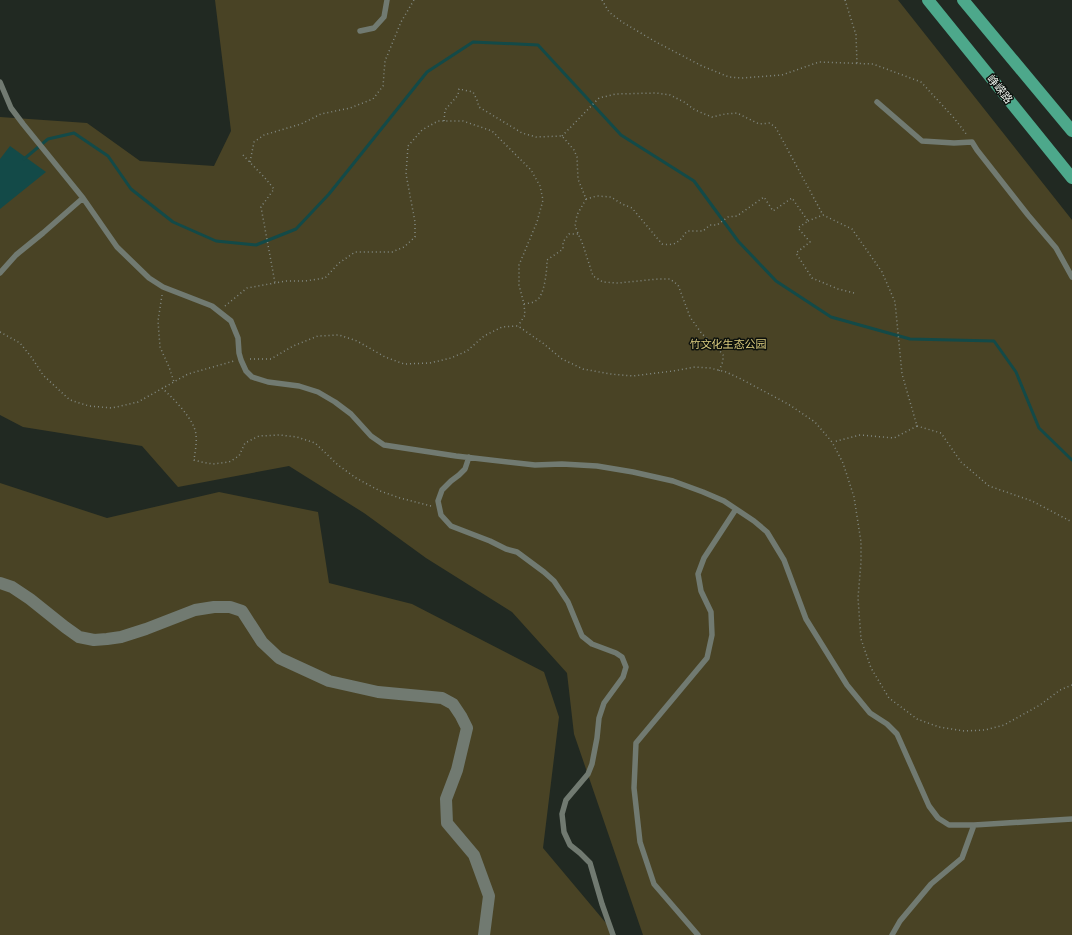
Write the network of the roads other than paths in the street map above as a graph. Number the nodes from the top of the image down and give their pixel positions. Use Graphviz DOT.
graph roads {
  1 [pos="387,0"];
  2 [pos="928,0"];
  3 [pos="964,0"];
  4 [pos="360,30"];
  5 [pos="0,82"];
  6 [pos="877,102"];
  7 [pos="1072,130"];
  8 [pos="1072,178"];
  9 [pos="83,198"];
  10 [pos="0,273"];
  11 [pos="1072,277"];
  12 [pos="469,457"];
  13 [pos="736,509"];
  14 [pos="0,583"];
  15 [pos="1072,819"];
  16 [pos="974,825"];
  17 [pos="484,935"];
  18 [pos="613,935"];
  19 [pos="698,935"];
  20 [pos="892,935"];
  1 -- 4 [label="lane"];
  2 -- 8 [label="main road, 峥嵘路"];
  3 -- 7 [label="main road"];
  5 -- 9 [label="lane"];
  6 -- 11 [label="lane"];
  9 -- 10 [label="lane"];
  9 -- 12 [label="lane"];
  12 -- 13 [label="lane"];
  12 -- 18 [label="lane"];
  13 -- 16 [label="lane"];
  13 -- 19 [label="lane"];
  14 -- 17 [label="street"];
  15 -- 16 [label="lane"];
  16 -- 20 [label="lane"];
}
